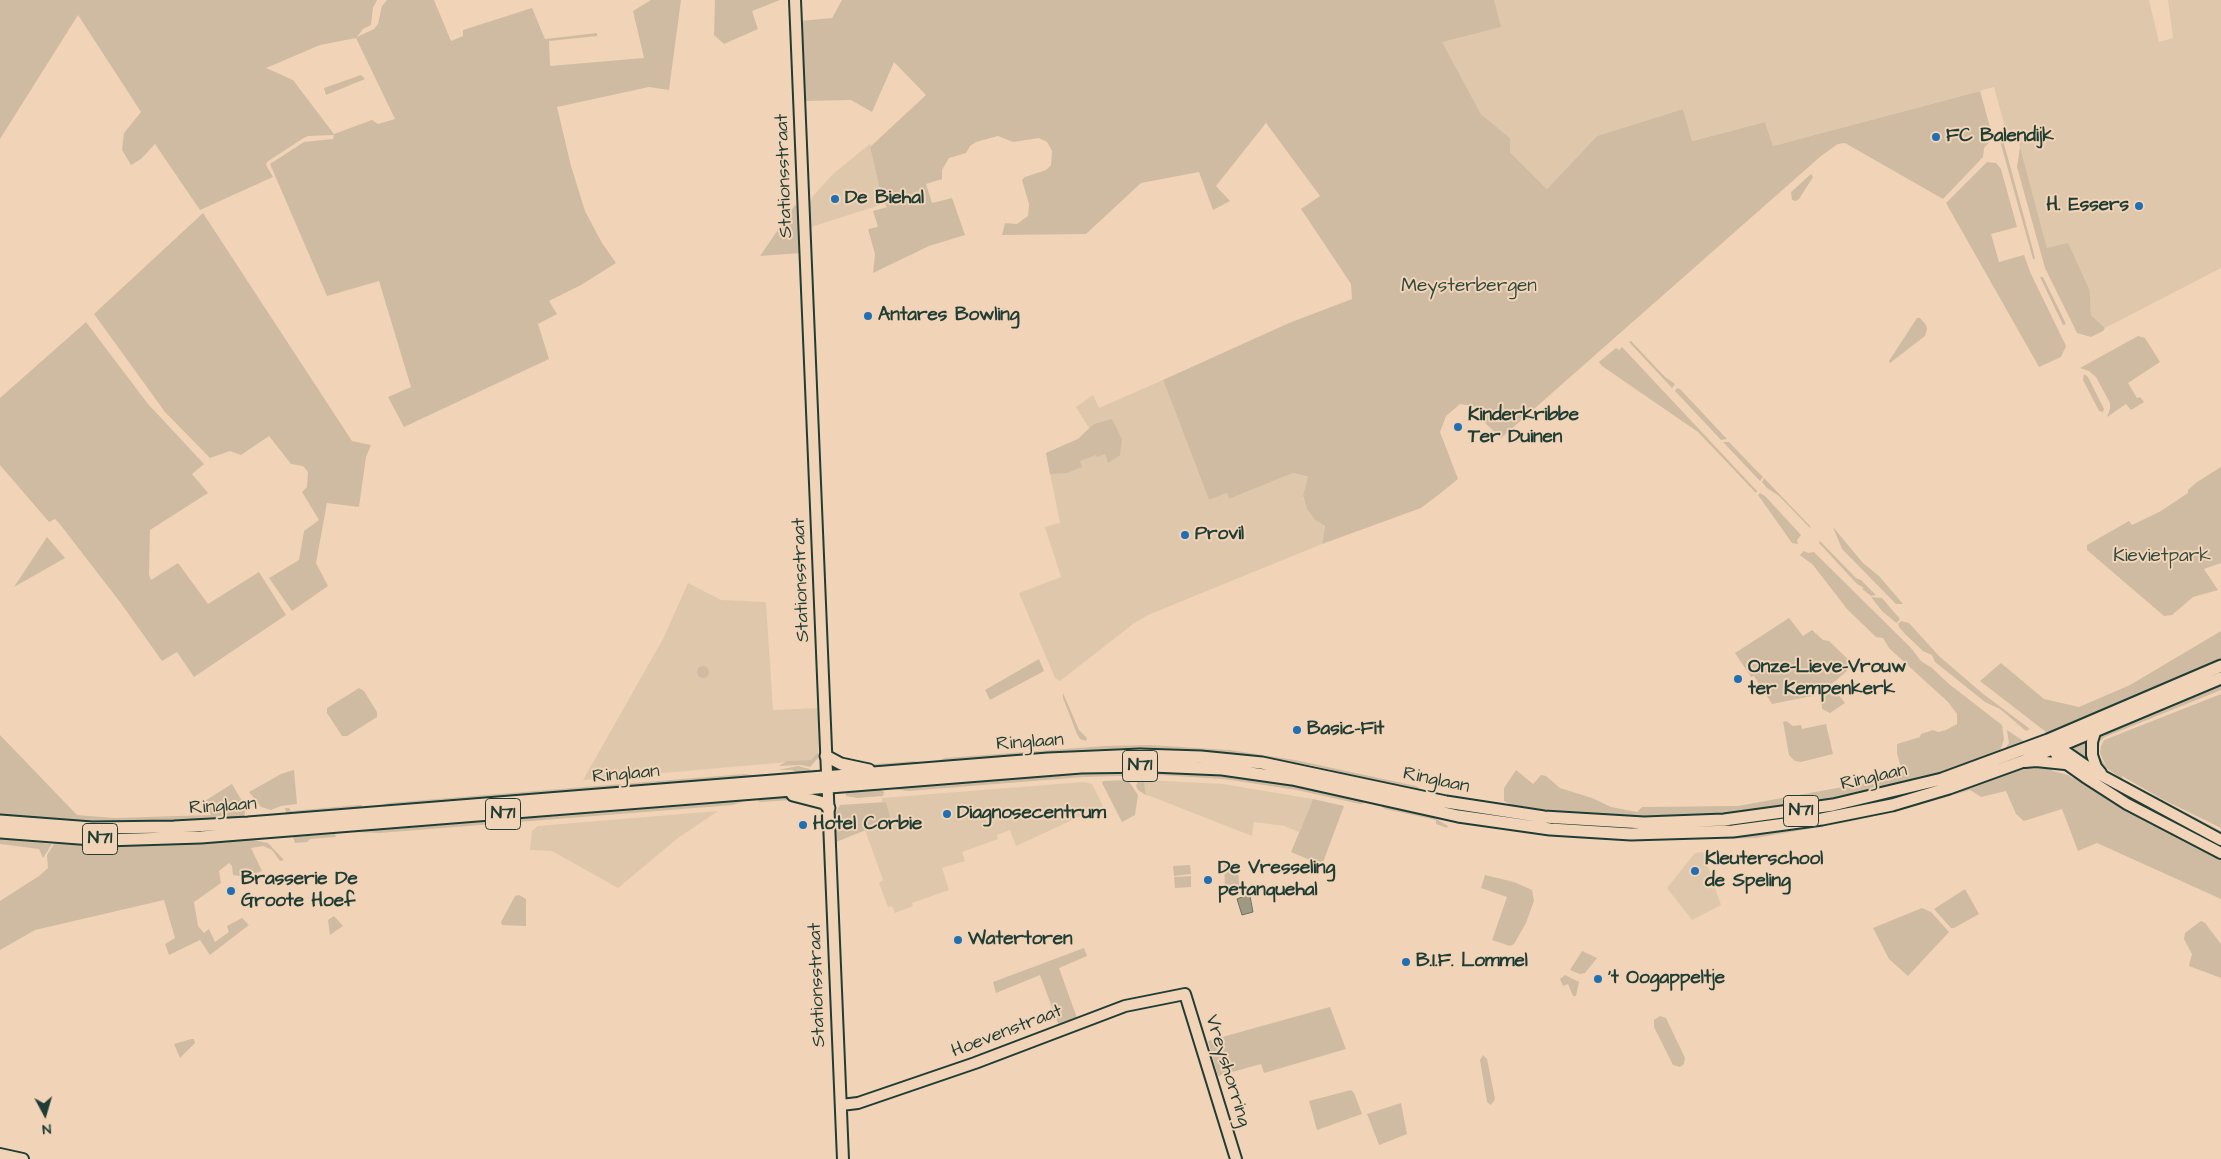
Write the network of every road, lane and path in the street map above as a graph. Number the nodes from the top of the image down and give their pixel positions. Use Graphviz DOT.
graph roads {
  1 [pos="795,0"];
  2 [pos="2221,666"];
  3 [pos="2221,678"];
  4 [pos="2095,732"];
  5 [pos="2053,746"];
  6 [pos="826,756"];
  7 [pos="2021,762"];
  8 [pos="2066,764"];
  9 [pos="874,773"];
  10 [pos="2103,775"];
  11 [pos="828,782"];
  12 [pos="790,791"];
  13 [pos="829,808"];
  14 [pos="0,821"];
  15 [pos="0,832"];
  16 [pos="2221,840"];
  17 [pos="2221,853"];
  18 [pos="1185,994"];
  19 [pos="841,1105"];
  20 [pos="0,1154"];
  21 [pos="23,1159"];
  22 [pos="843,1159"];
  23 [pos="1236,1159"];
  1 -- 6 [label="main road, Stationsstraat"];
  2 -- 5 [label="highway, N71"];
  3 -- 4 [label="highway, N71"];
  4 -- 5 [label="highway, N71"];
  4 -- 10 [label="main road"];
  5 -- 7 [label="highway, Ringlaan / N71"];
  5 -- 8 [label="main road, Ringlaan"];
  5 -- 9 [label="highway, Ringlaan / N71"];
  5 -- 10 [label="main road"];
  6 -- 9 [label="highway"];
  6 -- 11 [label="main road, Stationsstraat"];
  7 -- 8 [label="main road, Ringlaan"];
  7 -- 11 [label="highway, Ringlaan / N71"];
  8 -- 17 [label="main road, Ringlaan"];
  9 -- 11 [label="highway, Ringlaan / N71"];
  10 -- 16 [label="main road"];
  11 -- 12 [label="highway, Ringlaan / N71"];
  11 -- 13 [label="main road, Stationsstraat"];
  11 -- 14 [label="highway, Ringlaan / N71"];
  12 -- 13 [label="highway"];
  12 -- 15 [label="highway, Ringlaan / N71"];
  13 -- 19 [label="main road, Stationsstraat"];
  18 -- 19 [label="main road, Hoevenstraat"];
  18 -- 23 [label="main road, Vreyshorring"];
  19 -- 22 [label="main road, Stationsstraat"];
  20 -- 21 [label="main road"];
}
